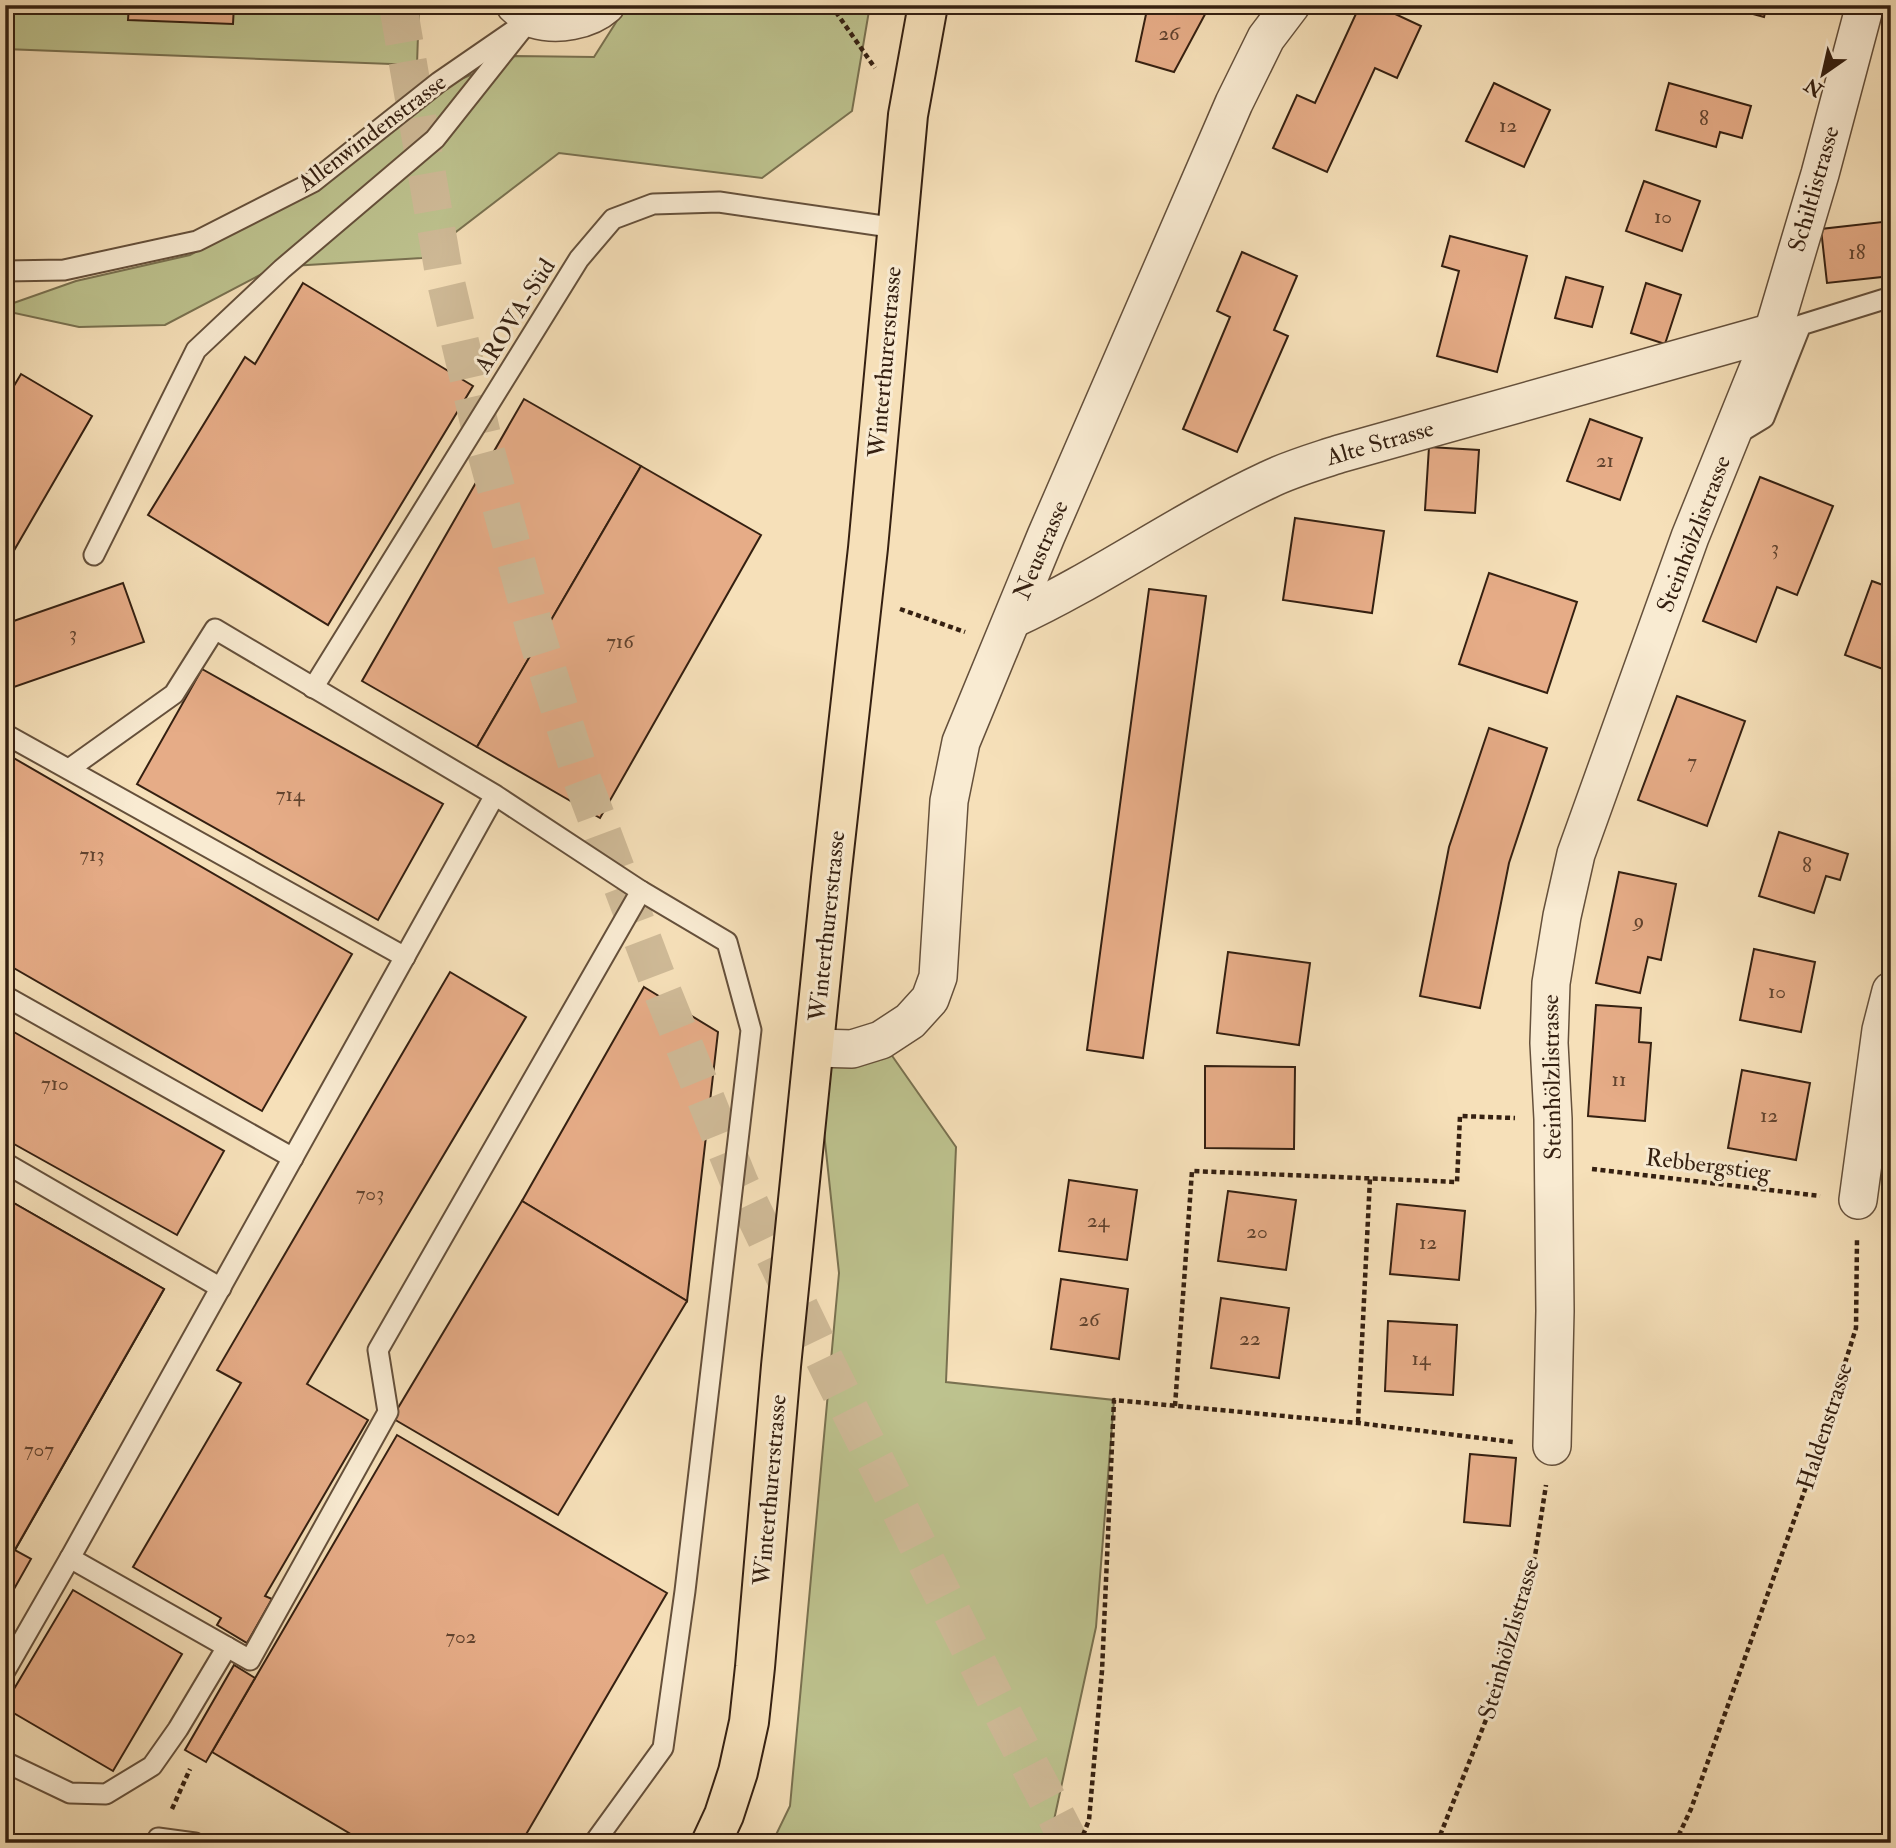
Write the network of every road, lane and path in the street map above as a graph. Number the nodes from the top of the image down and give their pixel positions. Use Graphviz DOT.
graph roads {
  1 [pos="606,5"];
  2 [pos="831,5"];
  3 [pos="928,5"];
  4 [pos="1291,5"];
  5 [pos="1865,5"];
  6 [pos="523,12"];
  7 [pos="908,115"];
  8 [pos="897,229"];
  9 [pos="5,271"];
  10 [pos="1891,297"];
  11 [pos="1773,332"];
  12 [pos="1732,437"];
  13 [pos="94,555"];
  14 [pos="862,596"];
  15 [pos="1007,632"];
  16 [pos="313,688"];
  17 [pos="5,734"];
  18 [pos="69,769"];
  19 [pos="495,795"];
  20 [pos="640,891"];
  21 [pos="405,957"];
  22 [pos="1891,991"];
  23 [pos="5,996"];
  24 [pos="815,1048"];
  25 [pos="1553,1119"];
  26 [pos="293,1158"];
  27 [pos="5,1163"];
  28 [pos="1553,1164"];
  29 [pos="1370,1178"];
  30 [pos="1858,1200"];
  31 [pos="221,1288"];
  32 [pos="1175,1406"];
  33 [pos="1358,1423"];
  34 [pos="1552,1446"];
  35 [pos="70,1558"];
  36 [pos="227,1647"];
  37 [pos="5,1671"];
  38 [pos="5,1762"];
  39 [pos="156,1843"];
  40 [pos="195,1843"];
  41 [pos="594,1843"];
  42 [pos="711,1843"];
  43 [pos="1080,1843"];
  44 [pos="1437,1843"];
  45 [pos="1675,1843"];
  1 -- 6 [label="street"];
  2 -- 7 [label="path"];
  3 -- 7 [label="main road, Winterthurerstrasse"];
  4 -- 15 [label="street, Neustrasse"];
  5 -- 11 [label="street, Schiltlistrasse"];
  6 -- 9 [label="lane, Allenwindenstrasse"];
  6 -- 13 [label="lane"];
  7 -- 8 [label="main road, Winterthurerstrasse"];
  8 -- 14 [label="main road, Winterthurerstrasse"];
  8 -- 16 [label="lane, AROVA-Süd"];
  10 -- 12 [label="lane"];
  11 -- 12 [label="street, Steinhölzlistrasse"];
  11 -- 15 [label="street, Alte Strasse"];
  12 -- 25 [label="street, Steinhölzlistrasse"];
  14 -- 15 [label="path"];
  14 -- 24 [label="main road, Winterthurerstrasse"];
  15 -- 24 [label="street, Neustrasse"];
  16 -- 18 [label="lane"];
  16 -- 19 [label="lane"];
  17 -- 18 [label="lane"];
  18 -- 21 [label="lane"];
  19 -- 20 [label="lane"];
  19 -- 21 [label="lane"];
  20 -- 36 [label="lane"];
  20 -- 41 [label="lane"];
  21 -- 26 [label="lane"];
  22 -- 30 [label="street"];
  23 -- 26 [label="lane"];
  24 -- 42 [label="main road, Winterthurerstrasse"];
  25 -- 28 [label="street, Steinhölzlistrasse"];
  25 -- 29 [label="path"];
  26 -- 31 [label="lane"];
  27 -- 31 [label="lane"];
  28 -- 30 [label="path, Rebbergstieg"];
  28 -- 34 [label="street, Steinhölzlistrasse"];
  29 -- 32 [label="path"];
  29 -- 33 [label="path"];
  30 -- 45 [label="path, Haldenstrasse"];
  31 -- 35 [label="lane"];
  32 -- 33 [label="path"];
  32 -- 43 [label="path"];
  33 -- 34 [label="path"];
  34 -- 44 [label="path, Steinhölzlistrasse"];
  35 -- 36 [label="lane"];
  35 -- 37 [label="lane"];
  36 -- 38 [label="lane"];
  39 -- 40 [label="lane"];
}
